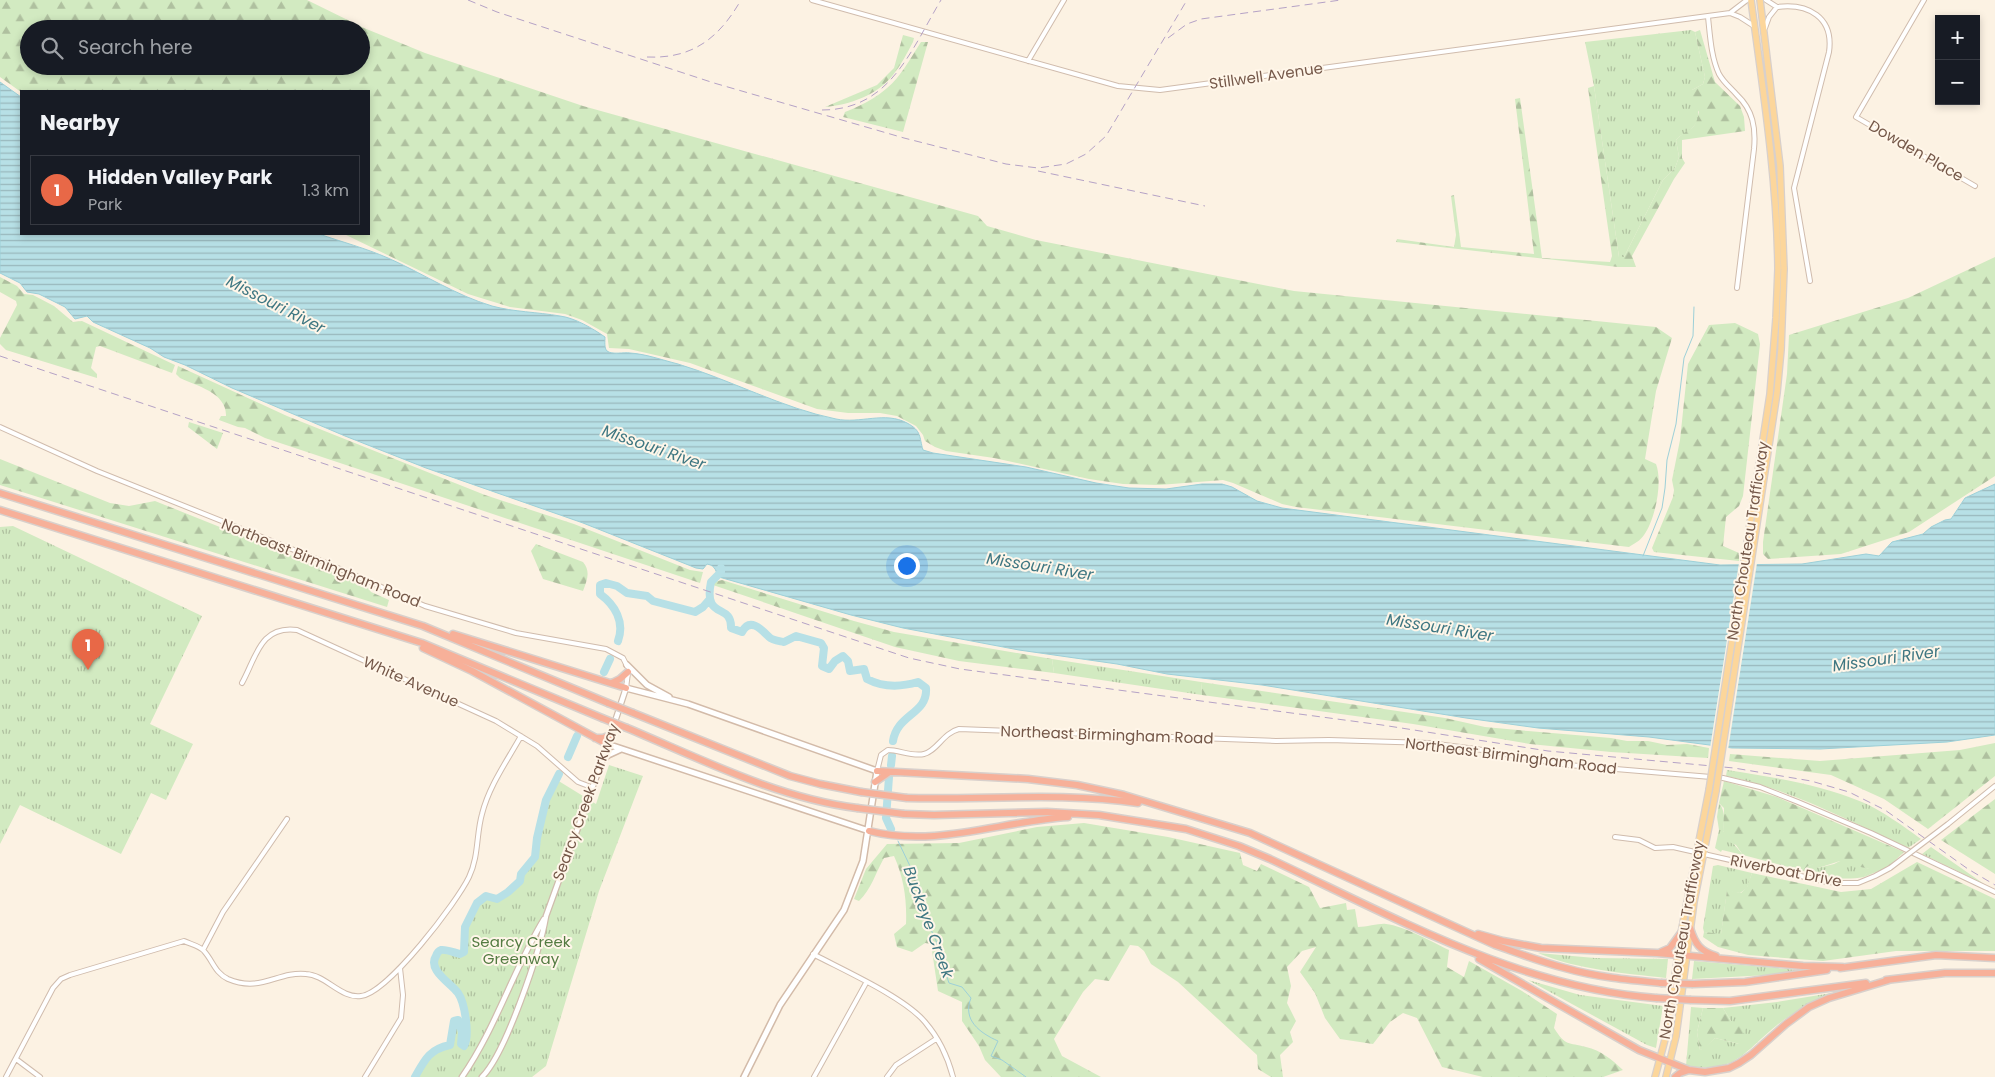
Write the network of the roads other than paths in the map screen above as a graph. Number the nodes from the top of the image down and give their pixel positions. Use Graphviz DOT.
graph roads {
  1 [pos="814,0"];
  2 [pos="1064,0"];
  3 [pos="1747,0"];
  4 [pos="1751,0"];
  5 [pos="1760,0"];
  6 [pos="1766,0"];
  7 [pos="1924,0"];
  8 [pos="1777,7"];
  9 [pos="1730,14"];
  10 [pos="1708,16"];
  11 [pos="1755,27"];
  12 [pos="1764,31"];
  13 [pos="1028,61"];
  14 [pos="1975,186"];
  15 [pos="1781,269"];
  16 [pos="1810,281"];
  17 [pos="1737,288"];
  18 [pos="0,427"];
  19 [pos="0,493"];
  20 [pos="0,510"];
  21 [pos="386,631"];
  22 [pos="444,634"];
  23 [pos="628,668"];
  24 [pos="242,683"];
  25 [pos="612,683"];
  26 [pos="626,688"];
  27 [pos="676,700"];
  28 [pos="611,735"];
  29 [pos="521,736"];
  30 [pos="594,738"];
  31 [pos="607,744"];
  32 [pos="621,748"];
  33 [pos="602,761"];
  34 [pos="877,771"];
  35 [pos="891,772"];
  36 [pos="875,782"];
  37 [pos="1995,786"];
  38 [pos="591,787"];
  39 [pos="1712,790"];
  40 [pos="1156,805"];
  41 [pos="1099,815"];
  42 [pos="287,819"];
  43 [pos="869,830"];
  44 [pos="1615,837"];
  45 [pos="1696,852"];
  46 [pos="1704,854"];
  47 [pos="1995,892"];
  48 [pos="546,916"];
  49 [pos="1690,928"];
  50 [pos="1461,929"];
  51 [pos="1680,933"];
  52 [pos="1456,946"];
  53 [pos="203,950"];
  54 [pos="1658,953"];
  55 [pos="813,954"];
  56 [pos="1677,955"];
  57 [pos="1687,956"];
  58 [pos="1995,958"];
  59 [pos="1726,960"];
  60 [pos="1842,967"];
  61 [pos="400,968"];
  62 [pos="1995,973"];
  63 [pos="1889,980"];
  64 [pos="866,982"];
  65 [pos="936,1039"];
  66 [pos="16,1059"];
  67 [pos="1661,1060"];
  68 [pos="1670,1063"];
  69 [pos="1689,1070"];
  70 [pos="6,1077"];
  71 [pos="40,1077"];
  72 [pos="365,1077"];
  73 [pos="462,1077"];
  74 [pos="482,1077"];
  75 [pos="744,1077"];
  76 [pos="814,1077"];
  77 [pos="887,1077"];
  78 [pos="953,1077"];
  79 [pos="1655,1077"];
  80 [pos="1666,1077"];
  81 [pos="1675,1077"];
  1 -- 13 [label="street, Stillwell Avenue"];
  2 -- 13 [label="street"];
  3 -- 9 [label="street"];
  4 -- 11 [label="main road, North Chouteau Trafficway"];
  5 -- 12 [label="main road, North Chouteau Trafficway"];
  6 -- 8 [label="street"];
  7 -- 14 [label="street, Dowden Place"];
  8 -- 12 [label="street"];
  8 -- 16 [label="street"];
  9 -- 10 [label="street, Stillwell Avenue"];
  9 -- 11 [label="street"];
  10 -- 13 [label="street, Stillwell Avenue"];
  10 -- 17 [label="street"];
  11 -- 15 [label="main road, North Chouteau Trafficway"];
  12 -- 15 [label="main road, North Chouteau Trafficway"];
  15 -- 39 [label="main road, North Chouteau Trafficway, bridge"];
  18 -- 23 [label="street, Northeast Birmingham Road"];
  19 -- 22 [label="highway"];
  20 -- 21 [label="highway"];
  21 -- 30 [label="highway"];
  21 -- 41 [label="highway, bridge"];
  22 -- 25 [label="highway"];
  22 -- 40 [label="highway, bridge"];
  23 -- 25 [label="highway"];
  23 -- 26 [label="street"];
  23 -- 27 [label="main road"];
  24 -- 29 [label="street, White Avenue"];
  25 -- 26 [label="highway"];
  26 -- 27 [label="main road"];
  26 -- 28 [label="street, Searcy Creek Parkway"];
  27 -- 34 [label="main road"];
  28 -- 30 [label="highway"];
  28 -- 31 [label="street, Searcy Creek Parkway"];
  29 -- 38 [label="street, White Avenue"];
  29 -- 61 [label="street"];
  30 -- 31 [label="highway"];
  31 -- 32 [label="main road"];
  31 -- 33 [label="street, Searcy Creek Parkway"];
  32 -- 33 [label="main road"];
  32 -- 43 [label="main road"];
  33 -- 38 [label="street, Searcy Creek Parkway"];
  34 -- 35 [label="highway"];
  34 -- 36 [label="main road"];
  34 -- 47 [label="street, Northeast Birmingham Road"];
  35 -- 36 [label="highway"];
  35 -- 40 [label="highway"];
  36 -- 43 [label="main road"];
  37 -- 46 [label="street, Riverboat Drive, bridge"];
  38 -- 48 [label="street, Searcy Creek Parkway"];
  39 -- 45 [label="main road, North Chouteau Trafficway"];
  39 -- 46 [label="main road, North Chouteau Trafficway"];
  40 -- 50 [label="highway"];
  41 -- 43 [label="highway"];
  41 -- 52 [label="highway"];
  42 -- 53 [label="street"];
  43 -- 55 [label="main road"];
  44 -- 45 [label="street, Riverboat Drive"];
  45 -- 46 [label="street, Riverboat Drive"];
  45 -- 51 [label="main road, North Chouteau Trafficway"];
  46 -- 49 [label="main road, North Chouteau Trafficway"];
  48 -- 73 [label="street, Searcy Creek Parkway"];
  48 -- 74 [label="street, Searcy Creek Parkway"];
  49 -- 57 [label="main road, North Chouteau Trafficway"];
  49 -- 59 [label="highway"];
  50 -- 54 [label="highway"];
  50 -- 60 [label="highway, bridge"];
  51 -- 54 [label="highway"];
  51 -- 56 [label="main road, North Chouteau Trafficway"];
  52 -- 63 [label="highway, bridge"];
  52 -- 67 [label="highway"];
  53 -- 61 [label="street"];
  53 -- 66 [label="street"];
  54 -- 56 [label="highway"];
  55 -- 64 [label="street"];
  55 -- 75 [label="main road"];
  56 -- 57 [label="highway"];
  56 -- 67 [label="main road, North Chouteau Trafficway"];
  57 -- 59 [label="highway"];
  57 -- 68 [label="main road, North Chouteau Trafficway"];
  58 -- 60 [label="highway"];
  59 -- 60 [label="highway"];
  61 -- 72 [label="street"];
  62 -- 63 [label="highway"];
  63 -- 69 [label="highway"];
  64 -- 65 [label="street"];
  64 -- 76 [label="street"];
  65 -- 77 [label="street"];
  65 -- 78 [label="street"];
  66 -- 70 [label="street"];
  66 -- 71 [label="street"];
  67 -- 68 [label="highway"];
  67 -- 79 [label="main road, North Chouteau Trafficway"];
  68 -- 69 [label="highway"];
  68 -- 80 [label="main road, North Chouteau Trafficway"];
  69 -- 81 [label="highway"];
}
